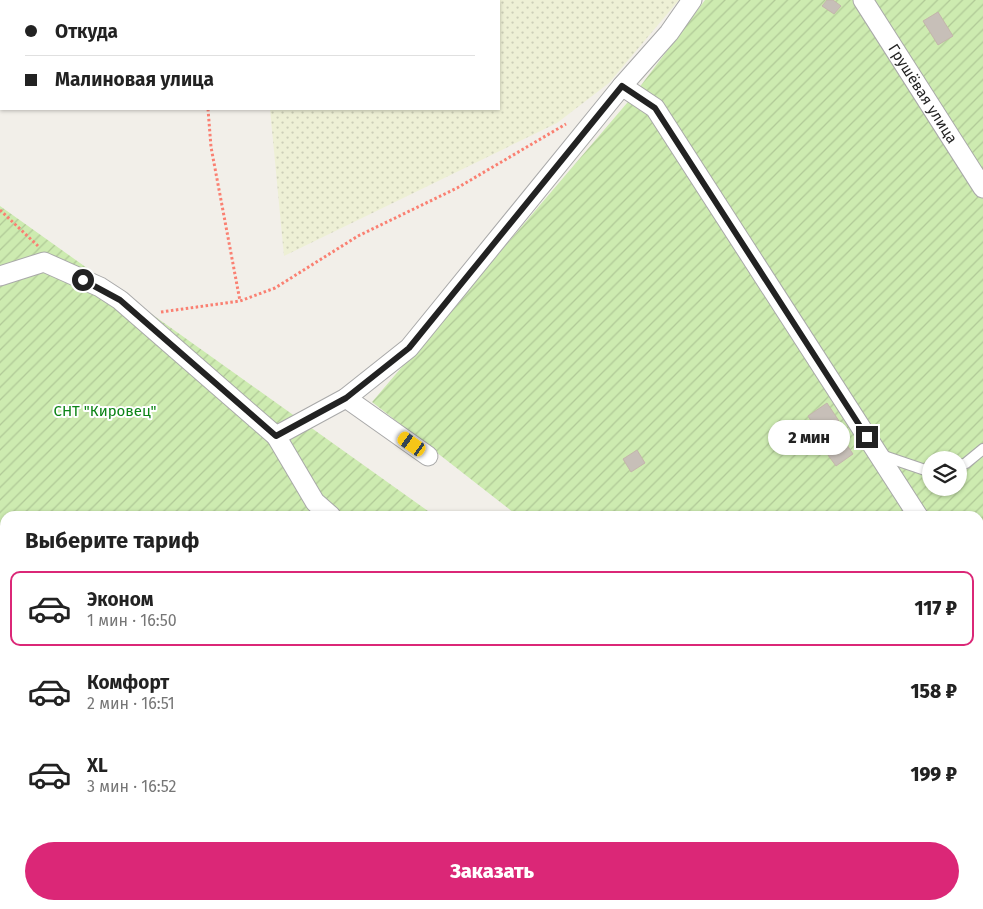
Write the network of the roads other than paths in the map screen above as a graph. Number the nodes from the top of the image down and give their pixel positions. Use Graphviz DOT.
graph roads {
  1 [pos="692,0"];
  2 [pos="863,0"];
  3 [pos="622,86"];
  4 [pos="983,188"];
  5 [pos="0,276"];
  6 [pos="346,398"];
  7 [pos="276,436"];
  8 [pos="983,449"];
  9 [pos="878,454"];
  10 [pos="428,456"];
  11 [pos="967,462"];
  12 [pos="922,469"];
  13 [pos="325,511"];
  14 [pos="915,511"];
  1 -- 3 [label="street"];
  2 -- 4 [label="street, Грушёвая улица"];
  3 -- 6 [label="street"];
  3 -- 9 [label="street"];
  5 -- 7 [label="street"];
  6 -- 7 [label="street"];
  6 -- 10 [label="street"];
  7 -- 13 [label="street"];
  8 -- 11 [label="lane"];
  9 -- 12 [label="lane"];
  9 -- 14 [label="street"];
}
